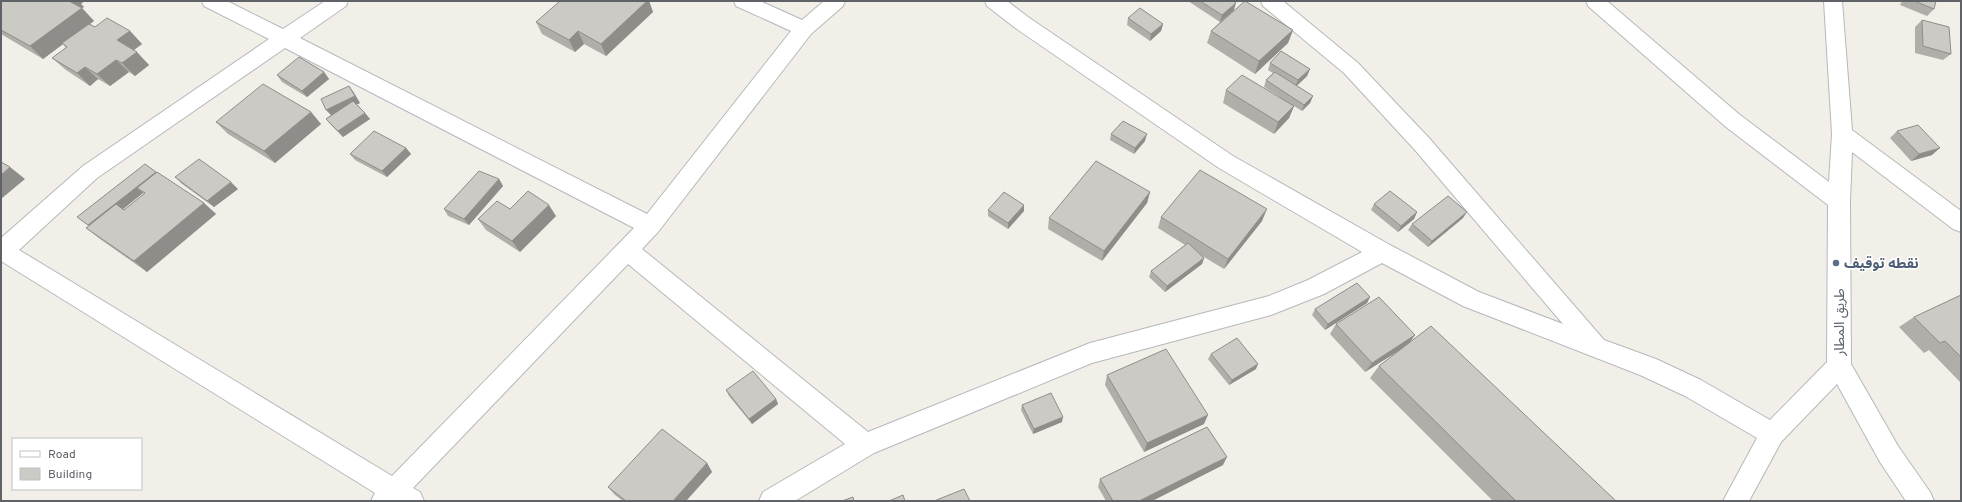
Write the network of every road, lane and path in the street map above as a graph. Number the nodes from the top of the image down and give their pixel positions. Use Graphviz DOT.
graph roads {
  1 [pos="211,1"];
  2 [pos="339,1"];
  3 [pos="743,1"];
  4 [pos="836,1"];
  5 [pos="994,1"];
  6 [pos="1270,1"];
  7 [pos="1595,1"];
  8 [pos="1833,1"];
  9 [pos="804,29"];
  10 [pos="286,39"];
  11 [pos="1842,134"];
  12 [pos="1839,200"];
  13 [pos="1961,223"];
  14 [pos="650,226"];
  15 [pos="627,250"];
  16 [pos="2,251"];
  17 [pos="1382,252"];
  18 [pos="1597,348"];
  19 [pos="1839,366"];
  20 [pos="1772,434"];
  21 [pos="865,445"];
  22 [pos="396,498"];
  23 [pos="772,501"];
  24 [pos="1736,501"];
  25 [pos="1921,501"];
  1 -- 10 [label="street"];
  2 -- 10 [label="street"];
  3 -- 9 [label="street"];
  4 -- 9 [label="street"];
  5 -- 17 [label="street"];
  6 -- 18 [label="street"];
  7 -- 12 [label="street"];
  8 -- 11 [label="street, طريق المطار"];
  9 -- 14 [label="street"];
  10 -- 14 [label="street"];
  10 -- 16 [label="street"];
  11 -- 12 [label="street, طريق المطار"];
  11 -- 13 [label="street"];
  12 -- 19 [label="street, طريق المطار"];
  14 -- 15 [label="street"];
  15 -- 21 [label="street"];
  15 -- 22 [label="street"];
  16 -- 22 [label="street"];
  17 -- 18 [label="street"];
  17 -- 21 [label="street"];
  18 -- 20 [label="street"];
  19 -- 20 [label="street"];
  19 -- 25 [label="street, طريق المطار"];
  20 -- 24 [label="street"];
  21 -- 23 [label="street"];
}
